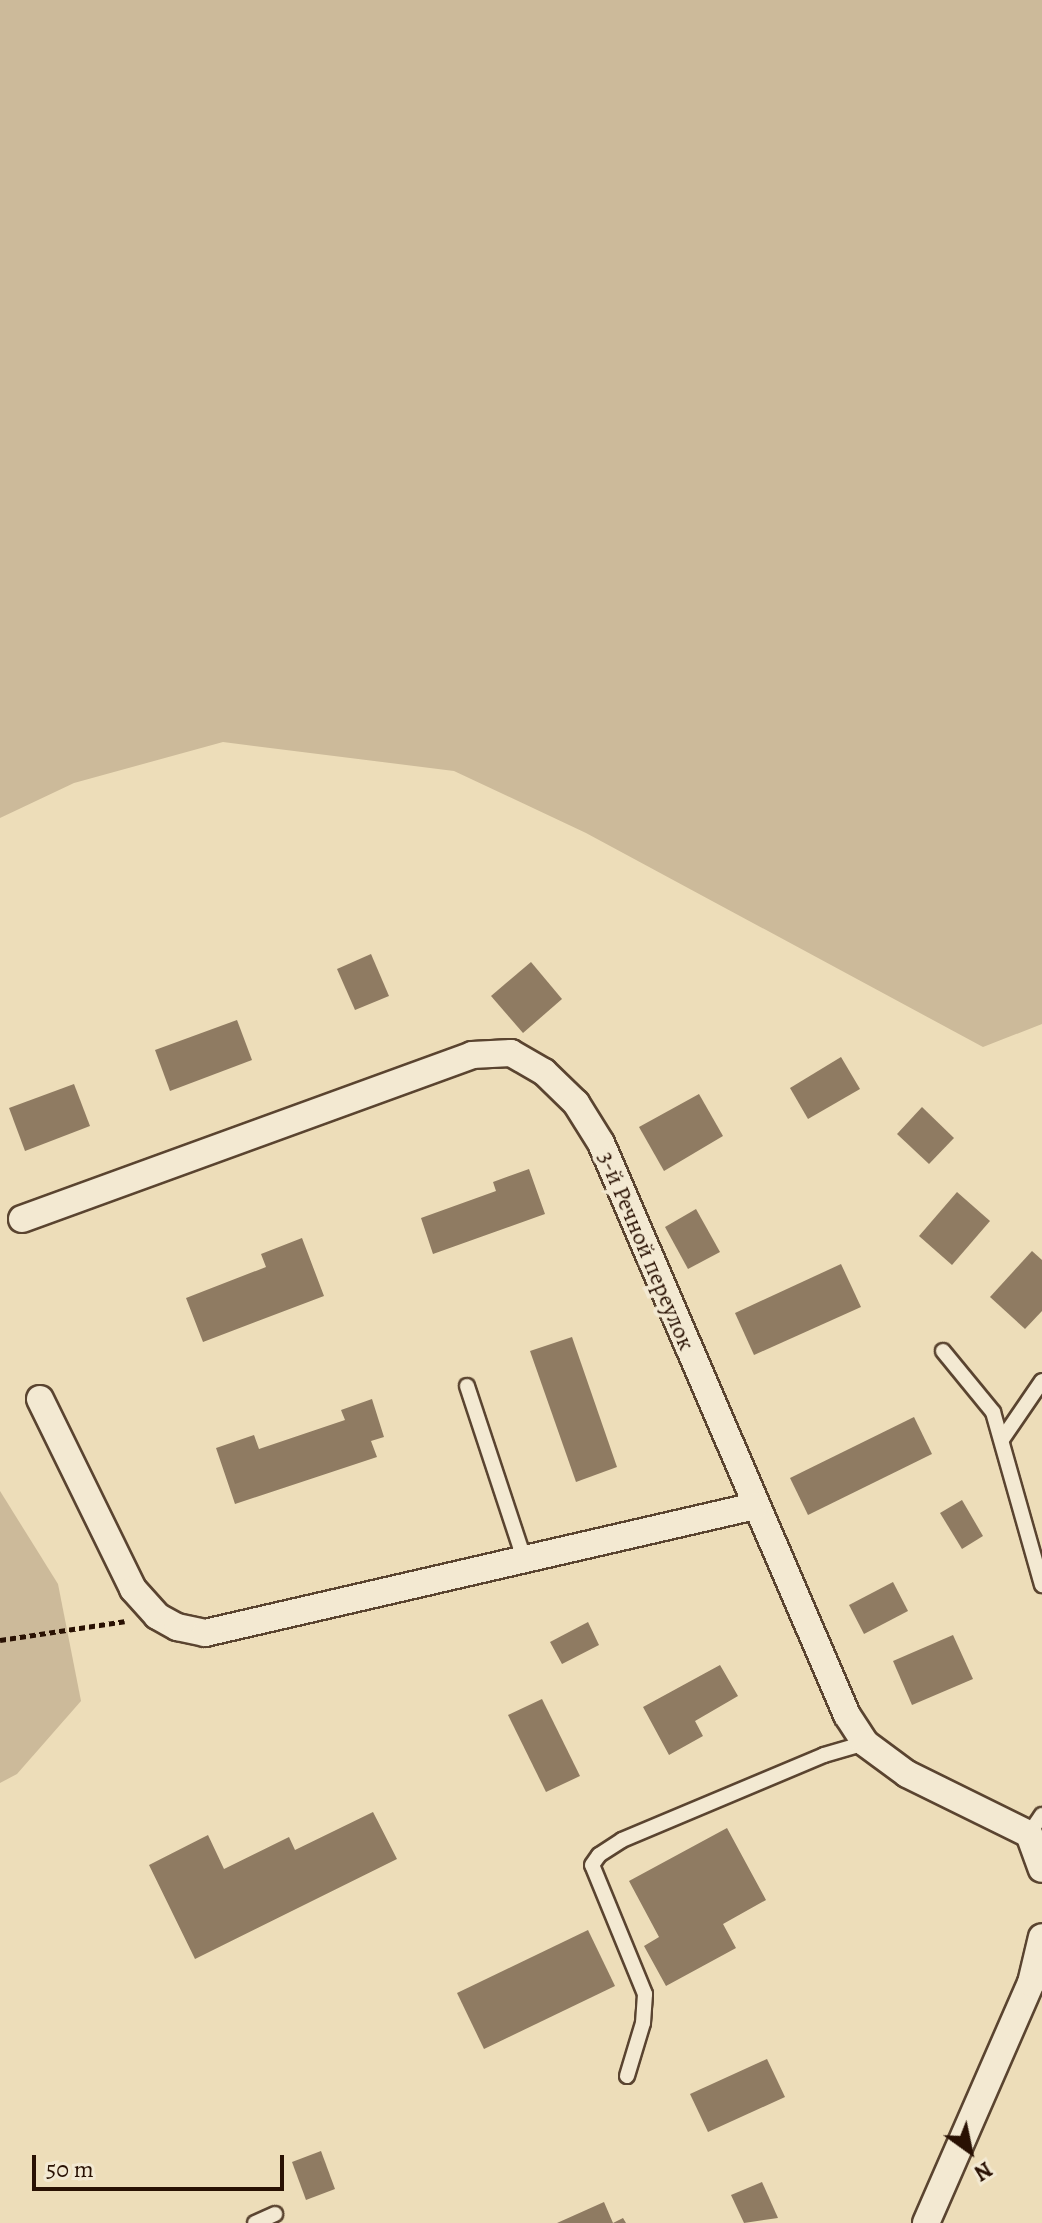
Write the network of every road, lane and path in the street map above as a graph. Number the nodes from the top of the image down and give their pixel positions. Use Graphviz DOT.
graph roads {
  1 [pos="22,1219"];
  2 [pos="943,1351"];
  3 [pos="1042,1381"];
  4 [pos="467,1386"];
  5 [pos="40,1399"];
  6 [pos="1003,1438"];
  7 [pos="755,1506"];
  8 [pos="524,1558"];
  9 [pos="1042,1585"];
  10 [pos="157,1616"];
  11 [pos="0,1640"];
  12 [pos="865,1743"];
  13 [pos="1036,1825"];
  14 [pos="1042,1869"];
  15 [pos="1042,1937"];
  16 [pos="627,2076"];
  17 [pos="275,2214"];
  18 [pos="255,2223"];
  19 [pos="926,2223"];
  1 -- 7 [label="street, 3-й Речной переулок"];
  2 -- 6 [label="lane"];
  3 -- 6 [label="lane"];
  4 -- 8 [label="lane"];
  5 -- 10 [label="street"];
  6 -- 9 [label="lane"];
  7 -- 8 [label="street"];
  7 -- 12 [label="street, 3-й Речной переулок"];
  8 -- 10 [label="street"];
  10 -- 11 [label="path"];
  12 -- 13 [label="street, 3-й Речной переулок"];
  12 -- 16 [label="lane"];
  13 -- 14 [label="street, 3-й Речной переулок"];
  15 -- 19 [label="street"];
  17 -- 18 [label="lane"];
}
